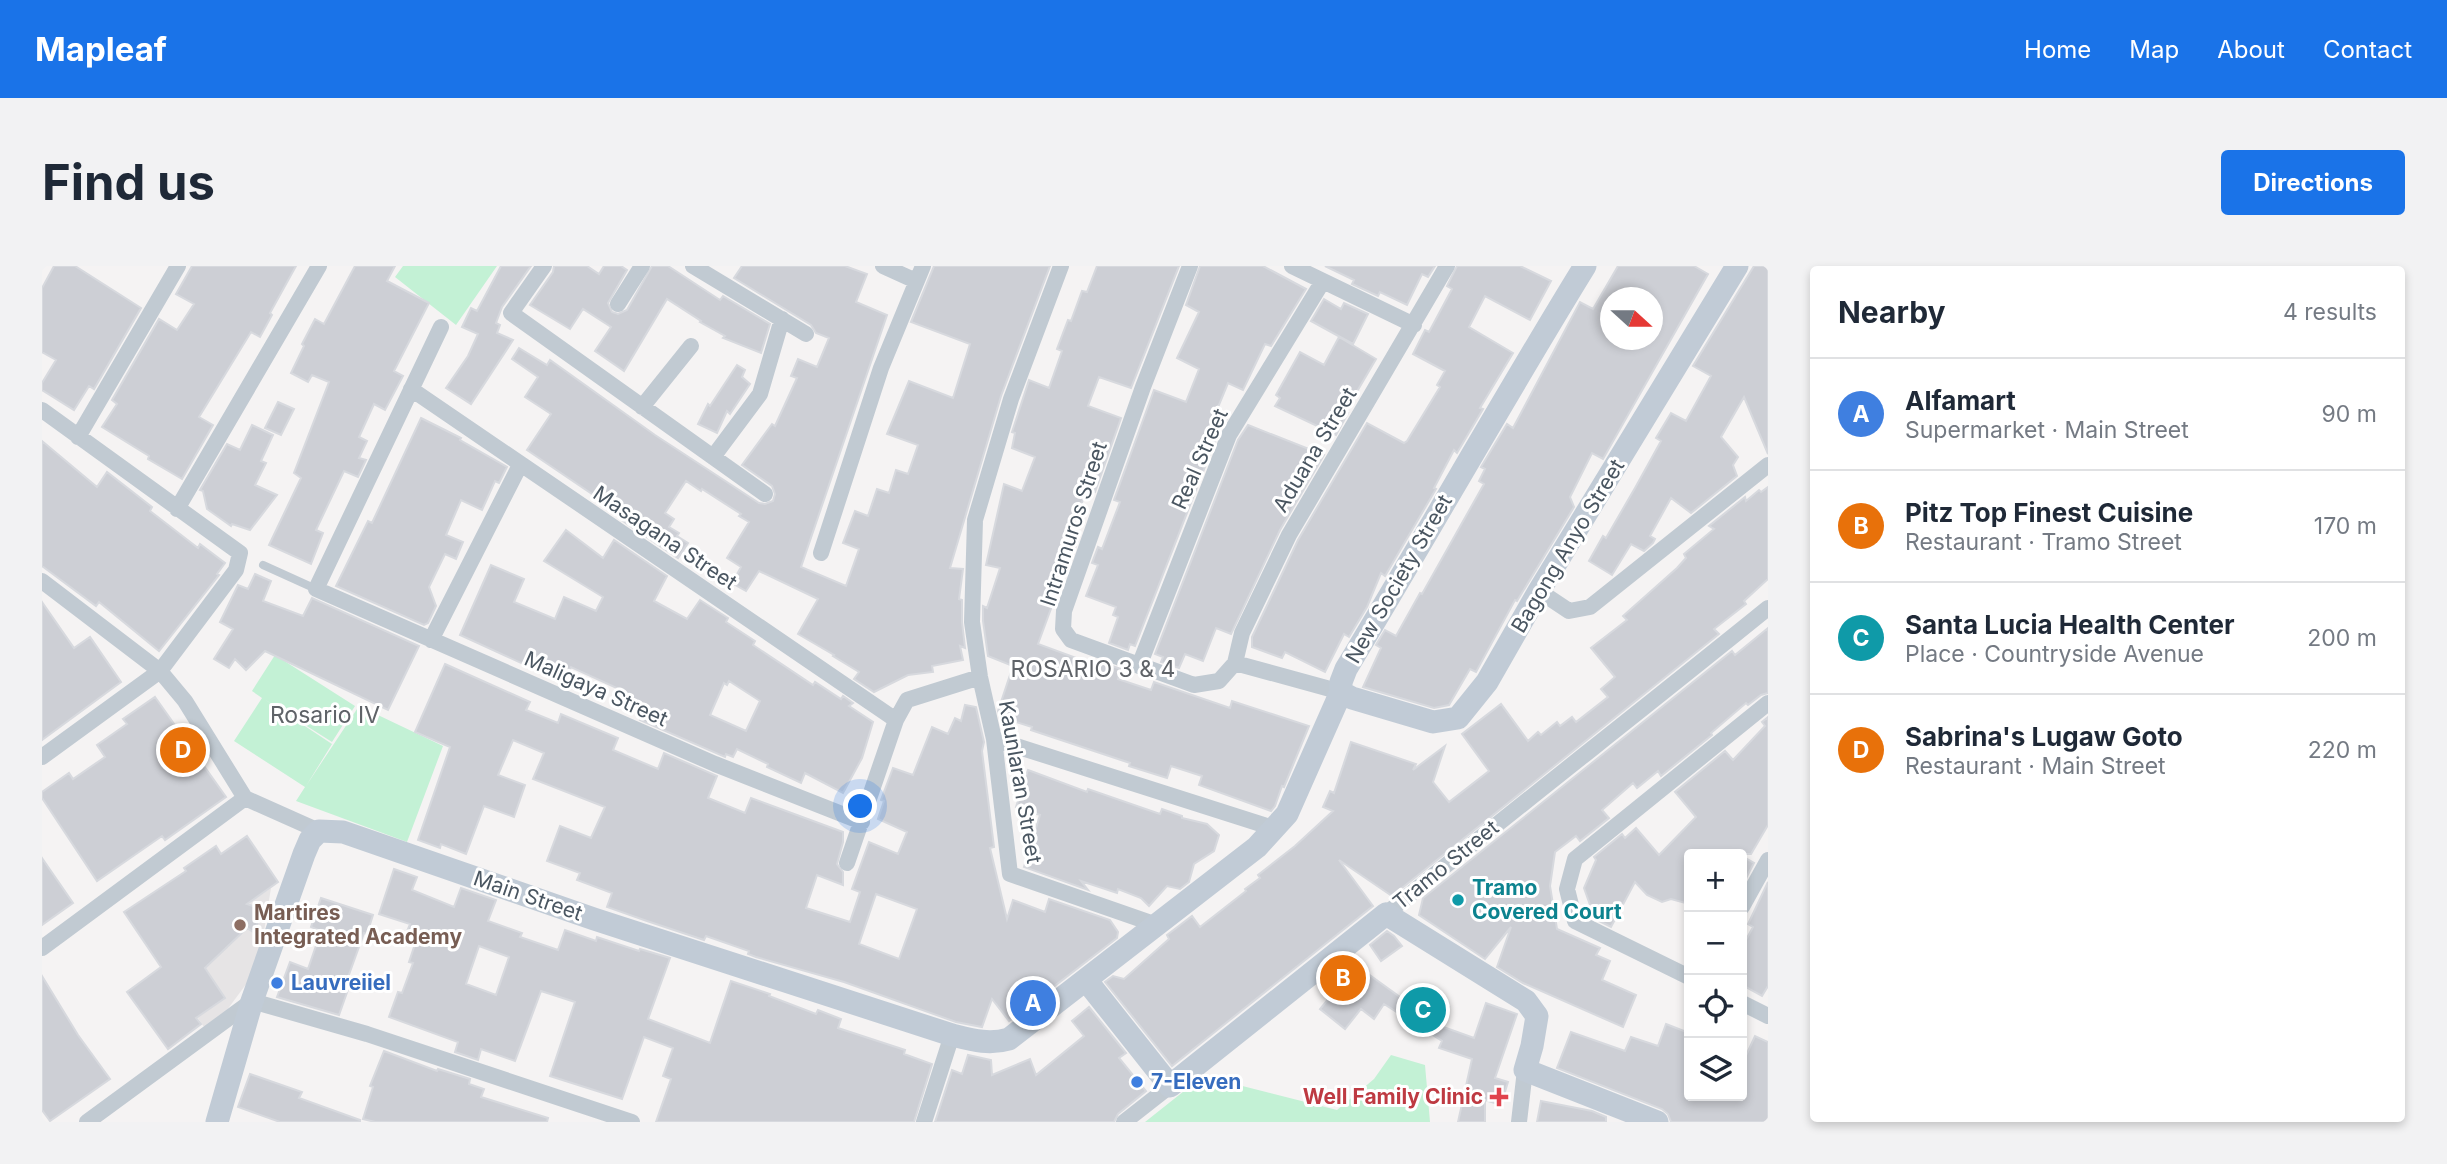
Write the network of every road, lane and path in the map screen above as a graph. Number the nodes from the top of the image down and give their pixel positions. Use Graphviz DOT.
graph roads {
  1 [pos="177,266"];
  2 [pos="319,266"];
  3 [pos="544,266"];
  4 [pos="642,266"];
  5 [pos="693,266"];
  6 [pos="883,266"];
  7 [pos="1061,266"];
  8 [pos="1190,266"];
  9 [pos="1292,266"];
  10 [pos="1447,266"];
  11 [pos="1585,266"];
  12 [pos="1737,266"];
  13 [pos="720,272"];
  14 [pos="919,274"];
  15 [pos="1324,281"];
  16 [pos="618,304"];
  17 [pos="782,319"];
  18 [pos="1413,325"];
  19 [pos="441,327"];
  20 [pos="806,334"];
  21 [pos="691,346"];
  22 [pos="411,389"];
  23 [pos="642,407"];
  24 [pos="42,410"];
  25 [pos="78,437"];
  26 [pos="713,457"];
  27 [pos="520,465"];
  28 [pos="1768,465"];
  29 [pos="765,494"];
  30 [pos="177,509"];
  31 [pos="821,553"];
  32 [pos="263,565"];
  33 [pos="42,581"];
  34 [pos="316,589"];
  35 [pos="1539,591"];
  36 [pos="1768,608"];
  37 [pos="431,640"];
  38 [pos="1235,663"];
  39 [pos="1139,666"];
  40 [pos="160,671"];
  41 [pos="980,677"];
  42 [pos="1341,692"];
  43 [pos="1768,703"];
  44 [pos="896,720"];
  45 [pos="994,739"];
  46 [pos="42,757"];
  47 [pos="245,798"];
  48 [pos="862,822"];
  49 [pos="1276,829"];
  50 [pos="319,831"];
  51 [pos="1768,860"];
  52 [pos="847,863"];
  53 [pos="1747,898"];
  54 [pos="1386,914"];
  55 [pos="1157,925"];
  56 [pos="42,948"];
  57 [pos="1685,975"];
  58 [pos="1086,981"];
  59 [pos="252,1001"];
  60 [pos="1747,1006"];
  61 [pos="1768,1016"];
  62 [pos="952,1035"];
  63 [pos="1525,1070"];
  64 [pos="1170,1086"];
  65 [pos="1650,1120"];
  66 [pos="87,1122"];
  67 [pos="217,1122"];
  68 [pos="632,1122"];
  69 [pos="924,1122"];
  70 [pos="1124,1122"];
  71 [pos="1519,1122"];
  1 -- 25 [label="street"];
  2 -- 30 [label="street"];
  3 -- 23 [label="street"];
  4 -- 16 [label="street"];
  5 -- 13 [label="street"];
  6 -- 14 [label="street"];
  7 -- 41 [label="street, Kaunlaran Street"];
  8 -- 39 [label="street, Intramuros Street"];
  9 -- 15 [label="street"];
  10 -- 18 [label="street, Aduana Street"];
  11 -- 42 [label="street, New Society Street"];
  12 -- 35 [label="street, Bagong Anyo Street"];
  13 -- 17 [label="street"];
  14 -- 31 [label="street"];
  15 -- 18 [label="street"];
  15 -- 39 [label="street, Real Street"];
  17 -- 20 [label="street"];
  17 -- 26 [label="street"];
  18 -- 38 [label="street, Aduana Street"];
  19 -- 22 [label="street"];
  21 -- 23 [label="street"];
  22 -- 27 [label="street, Masagana Street"];
  22 -- 34 [label="street"];
  23 -- 26 [label="street"];
  24 -- 25 [label="street"];
  25 -- 30 [label="street"];
  26 -- 29 [label="street"];
  27 -- 37 [label="street"];
  27 -- 44 [label="street, Masagana Street"];
  28 -- 35 [label="street"];
  30 -- 40 [label="street"];
  32 -- 34 [label="lane"];
  33 -- 40 [label="street"];
  34 -- 37 [label="street, Maligaya Street"];
  35 -- 42 [label="street, Bagong Anyo Street"];
  36 -- 54 [label="street, Tramo Street"];
  37 -- 48 [label="street, Maligaya Street"];
  38 -- 39 [label="street, Intramuros Street"];
  38 -- 42 [label="street"];
  40 -- 46 [label="street"];
  40 -- 47 [label="street"];
  41 -- 44 [label="street"];
  41 -- 45 [label="street, Kaunlaran Street"];
  42 -- 49 [label="street, New Society Street"];
  43 -- 57 [label="street"];
  44 -- 48 [label="street"];
  45 -- 49 [label="street"];
  45 -- 55 [label="street, Kaunlaran Street"];
  47 -- 50 [label="street, Main Street"];
  47 -- 56 [label="street"];
  48 -- 52 [label="street"];
  49 -- 55 [label="street, New Society Street"];
  50 -- 59 [label="street"];
  50 -- 62 [label="street, Main Street"];
  51 -- 53 [label="street"];
  54 -- 63 [label="street"];
  54 -- 64 [label="street, Tramo Street"];
  55 -- 58 [label="street, New Society Street"];
  58 -- 62 [label="street, Main Street"];
  58 -- 64 [label="street"];
  59 -- 66 [label="street"];
  59 -- 67 [label="street"];
  59 -- 68 [label="street"];
  60 -- 61 [label="street"];
  62 -- 69 [label="street"];
  63 -- 65 [label="street"];
  63 -- 71 [label="street"];
  64 -- 70 [label="street, Tramo Street"];
}
